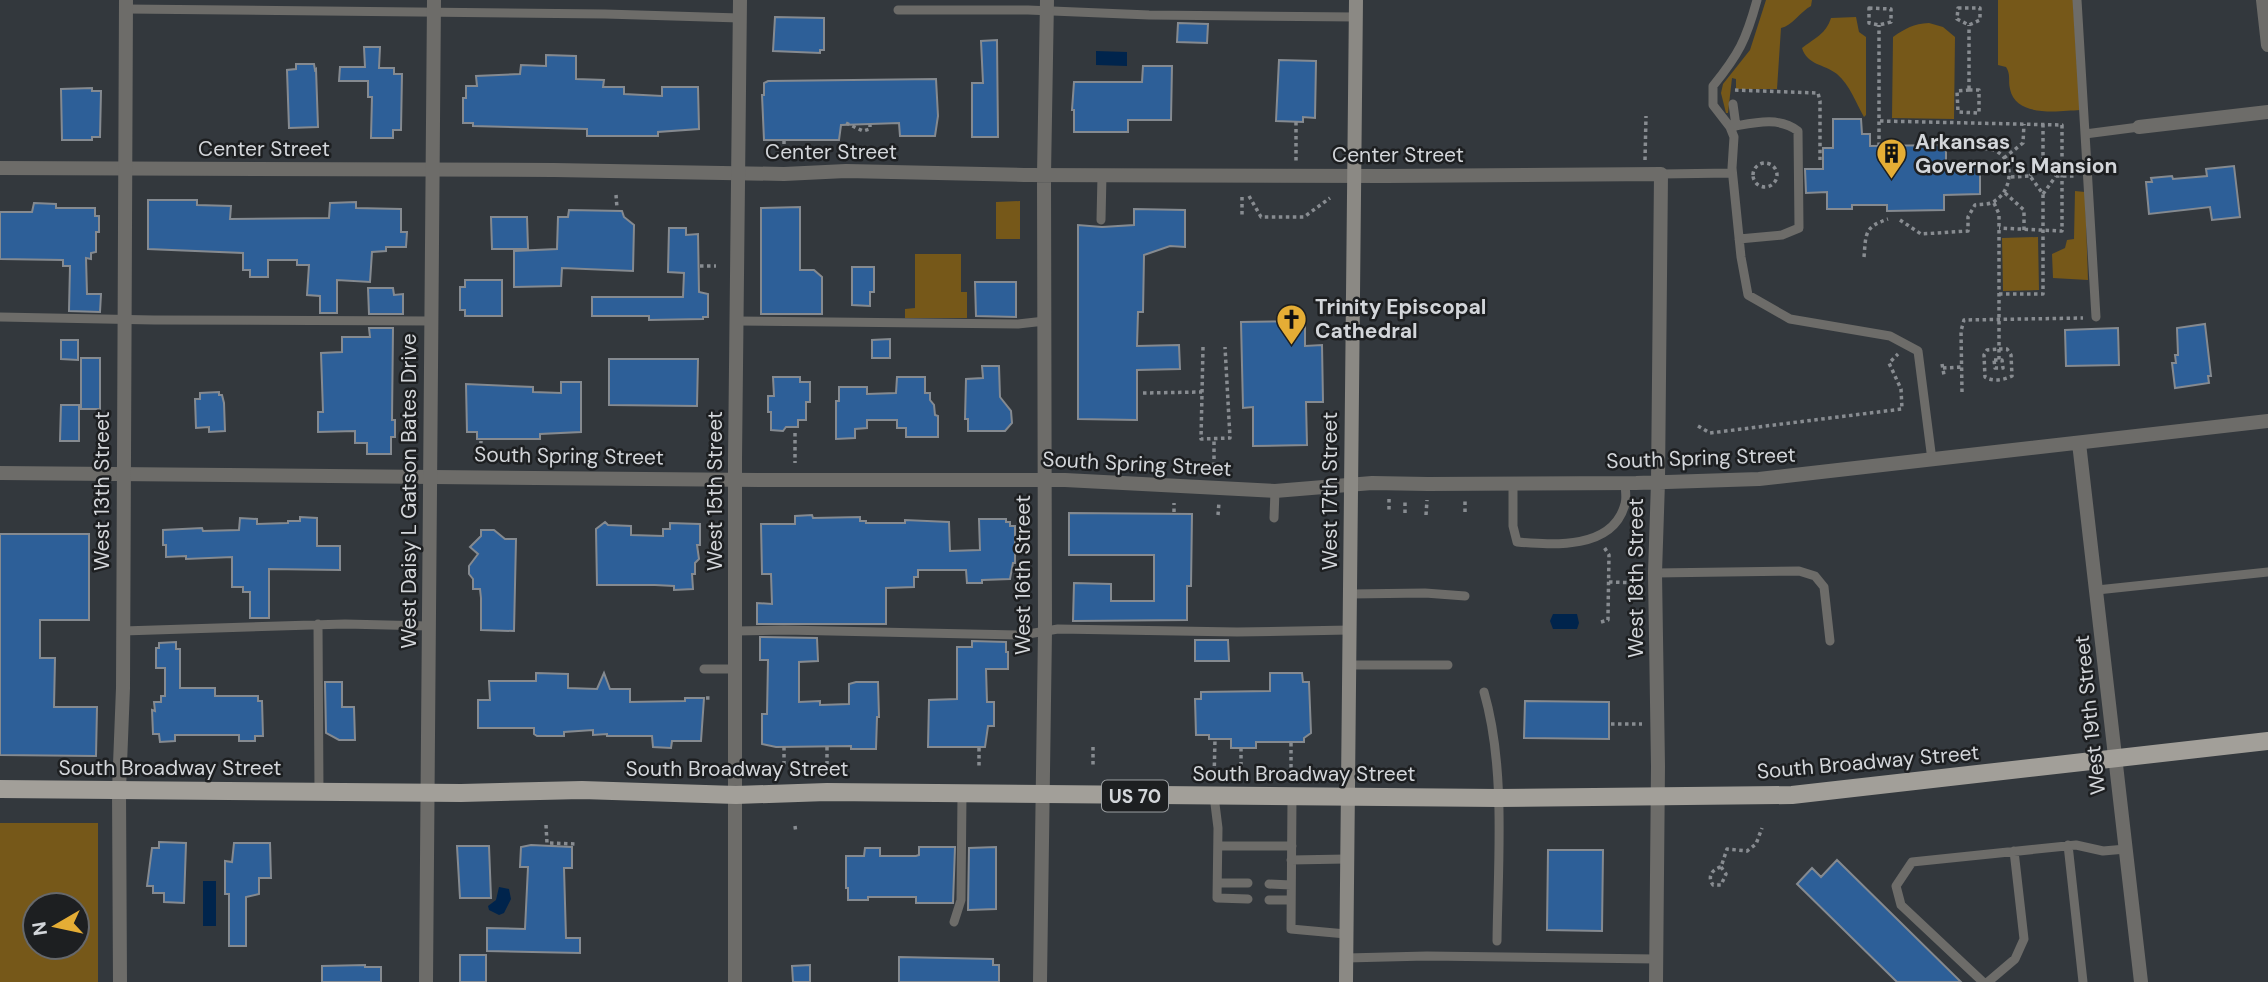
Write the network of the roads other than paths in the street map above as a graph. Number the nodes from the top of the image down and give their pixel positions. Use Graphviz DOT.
graph roads {
  1 [pos="740,0"];
  2 [pos="1356,0"];
  3 [pos="1757,0"];
  4 [pos="2077,0"];
  5 [pos="2263,0"];
  6 [pos="126,4"];
  7 [pos="1047,6"];
  8 [pos="434,7"];
  9 [pos="898,10"];
  10 [pos="1356,17"];
  11 [pos="740,18"];
  12 [pos="2268,45"];
  13 [pos="1733,104"];
  14 [pos="2268,112"];
  15 [pos="1733,126"];
  16 [pos="2138,127"];
  17 [pos="2085,134"];
  18 [pos="0,169"];
  19 [pos="125,169"];
  20 [pos="431,170"];
  21 [pos="739,173"];
  22 [pos="1732,173"];
  23 [pos="1661,174"];
  24 [pos="1044,175"];
  25 [pos="1102,175"];
  26 [pos="1353,176"];
  27 [pos="1101,220"];
  28 [pos="1739,239"];
  29 [pos="0,317"];
  30 [pos="124,317"];
  31 [pos="2096,317"];
  32 [pos="431,321"];
  33 [pos="737,321"];
  34 [pos="1045,321"];
  35 [pos="2268,421"];
  36 [pos="2080,443"];
  37 [pos="1932,460"];
  38 [pos="0,473"];
  39 [pos="122,476"];
  40 [pos="430,476"];
  41 [pos="736,479"];
  42 [pos="1044,480"];
  43 [pos="1625,482"];
  44 [pos="1658,482"];
  45 [pos="1513,483"];
  46 [pos="1351,484"];
  47 [pos="1275,491"];
  48 [pos="1274,518"];
  49 [pos="2268,572"];
  50 [pos="1655,578"];
  51 [pos="2097,590"];
  52 [pos="1351,594"];
  53 [pos="1465,596"];
  54 [pos="318,624"];
  55 [pos="429,626"];
  56 [pos="1350,630"];
  57 [pos="123,631"];
  58 [pos="735,631"];
  59 [pos="1045,631"];
  60 [pos="1830,641"];
  61 [pos="1349,665"];
  62 [pos="1448,665"];
  63 [pos="704,669"];
  64 [pos="734,669"];
  65 [pos="1484,692"];
  66 [pos="2268,741"];
  67 [pos="2116,759"];
  68 [pos="0,789"];
  69 [pos="118,790"];
  70 [pos="319,792"];
  71 [pos="428,793"];
  72 [pos="961,794"];
  73 [pos="736,795"];
  74 [pos="1042,795"];
  75 [pos="1214,796"];
  76 [pos="1292,797"];
  77 [pos="1347,797"];
  78 [pos="1657,797"];
  79 [pos="1498,799"];
  80 [pos="2068,845"];
  81 [pos="1218,846"];
  82 [pos="1292,846"];
  83 [pos="2126,849"];
  84 [pos="2014,851"];
  85 [pos="1292,859"];
  86 [pos="1346,859"];
  87 [pos="1218,883"];
  88 [pos="1248,883"];
  89 [pos="1269,884"];
  90 [pos="1291,885"];
  91 [pos="1248,899"];
  92 [pos="1269,900"];
  93 [pos="1291,900"];
  94 [pos="954,922"];
  95 [pos="1346,934"];
  96 [pos="1497,941"];
  97 [pos="1346,958"];
  98 [pos="1656,959"];
  99 [pos="120,982"];
  100 [pos="426,982"];
  101 [pos="734,982"];
  102 [pos="1040,982"];
  103 [pos="1346,982"];
  104 [pos="1656,982"];
  105 [pos="1986,982"];
  106 [pos="2083,982"];
  107 [pos="2141,982"];
  1 -- 11 [label="street, West 15th Street"];
  2 -- 10 [label="main road, West 17th Street"];
  3 -- 15 [label="lane"];
  4 -- 17 [label="lane"];
  5 -- 12 [label="street"];
  6 -- 8 [label="lane"];
  6 -- 19 [label="street, West 13th Street"];
  7 -- 9 [label="lane"];
  7 -- 10 [label="lane"];
  7 -- 24 [label="street, West 16th Street"];
  8 -- 11 [label="lane"];
  8 -- 20 [label="street, West Daisy L Gatson Bates Drive"];
  10 -- 26 [label="main road, West 17th Street"];
  11 -- 21 [label="street, West 15th Street"];
  13 -- 15 [label="lane"];
  14 -- 16 [label="street"];
  15 -- 22 [label="lane"];
  15 -- 28 [label="lane"];
  16 -- 17 [label="lane"];
  17 -- 31 [label="lane"];
  18 -- 19 [label="street, Center Street"];
  19 -- 20 [label="street, Center Street"];
  19 -- 30 [label="street, West 13th Street"];
  20 -- 21 [label="street, Center Street"];
  20 -- 32 [label="street, West Daisy L Gatson Bates Drive"];
  21 -- 24 [label="street, Center Street"];
  21 -- 33 [label="street, West 15th Street"];
  22 -- 23 [label="lane"];
  22 -- 28 [label="lane"];
  23 -- 26 [label="street, Center Street"];
  23 -- 44 [label="street, West 18th Street"];
  24 -- 25 [label="street, Center Street"];
  24 -- 34 [label="street, West 16th Street"];
  25 -- 26 [label="street, Center Street"];
  25 -- 27 [label="lane"];
  26 -- 46 [label="main road, West 17th Street"];
  28 -- 37 [label="lane"];
  29 -- 30 [label="lane"];
  30 -- 32 [label="lane"];
  30 -- 39 [label="street, West 13th Street"];
  32 -- 40 [label="street, West Daisy L Gatson Bates Drive"];
  33 -- 34 [label="lane"];
  33 -- 41 [label="street, West 15th Street"];
  34 -- 42 [label="street, West 16th Street"];
  35 -- 36 [label="street, South Spring Street"];
  36 -- 37 [label="street, South Spring Street"];
  36 -- 51 [label="street, West 19th Street"];
  37 -- 44 [label="street, South Spring Street"];
  38 -- 39 [label="street, South Spring Street"];
  39 -- 40 [label="street, South Spring Street"];
  39 -- 57 [label="street, West 13th Street"];
  40 -- 41 [label="street, South Spring Street"];
  40 -- 55 [label="street, West Daisy L Gatson Bates Drive"];
  41 -- 42 [label="street, South Spring Street"];
  41 -- 58 [label="street, West 15th Street"];
  42 -- 47 [label="street, South Spring Street"];
  42 -- 59 [label="street, West 16th Street"];
  43 -- 44 [label="street, South Spring Street"];
  43 -- 45 [label="street, South Spring Street"];
  43 -- 45 [label="lane"];
  44 -- 50 [label="street, West 18th Street"];
  45 -- 46 [label="street, South Spring Street"];
  46 -- 47 [label="street, South Spring Street"];
  46 -- 52 [label="main road, West 17th Street"];
  47 -- 48 [label="lane"];
  49 -- 51 [label="lane"];
  50 -- 60 [label="lane"];
  50 -- 78 [label="street, West 18th Street"];
  51 -- 67 [label="street, West 19th Street"];
  52 -- 53 [label="lane"];
  52 -- 56 [label="main road, West 17th Street"];
  54 -- 55 [label="lane"];
  54 -- 57 [label="lane"];
  54 -- 70 [label="lane"];
  55 -- 71 [label="street, West Daisy L Gatson Bates Drive"];
  56 -- 59 [label="lane"];
  56 -- 61 [label="main road, West 17th Street"];
  57 -- 69 [label="street, West 13th Street"];
  58 -- 59 [label="lane"];
  58 -- 64 [label="street, West 15th Street"];
  59 -- 74 [label="street, West 16th Street"];
  61 -- 62 [label="lane"];
  61 -- 77 [label="main road, West 17th Street"];
  63 -- 64 [label="lane"];
  64 -- 73 [label="street, West 15th Street"];
  65 -- 79 [label="lane"];
  66 -- 67 [label="main road, South Broadway Street / US 70"];
  67 -- 78 [label="main road, South Broadway Street / US 70"];
  67 -- 83 [label="street, West 19th Street"];
  68 -- 69 [label="main road, South Broadway Street / US 70"];
  69 -- 70 [label="main road, South Broadway Street / US 70"];
  69 -- 99 [label="street, West 13th Street"];
  70 -- 71 [label="main road, South Broadway Street / US 70"];
  71 -- 73 [label="main road, South Broadway Street / US 70"];
  71 -- 100 [label="street, West Daisy L Gatson Bates Drive"];
  72 -- 73 [label="main road, South Broadway Street / US 70"];
  72 -- 74 [label="main road, South Broadway Street / US 70"];
  72 -- 94 [label="lane"];
  73 -- 101 [label="street, West 15th Street"];
  74 -- 75 [label="main road, South Broadway Street / US 70"];
  74 -- 102 [label="street, West 16th Street"];
  75 -- 76 [label="main road, South Broadway Street / US 70"];
  75 -- 81 [label="lane"];
  76 -- 77 [label="main road, South Broadway Street / US 70"];
  76 -- 82 [label="lane"];
  77 -- 79 [label="main road, South Broadway Street / US 70"];
  77 -- 86 [label="main road, West 17th Street"];
  78 -- 79 [label="main road, South Broadway Street / US 70"];
  78 -- 98 [label="street, West 18th Street"];
  79 -- 96 [label="lane"];
  80 -- 83 [label="lane"];
  80 -- 84 [label="lane"];
  80 -- 106 [label="lane"];
  81 -- 82 [label="lane"];
  81 -- 87 [label="lane"];
  82 -- 85 [label="lane"];
  83 -- 107 [label="street, West 19th Street"];
  84 -- 105 [label="lane"];
  84 -- 105 [label="lane"];
  85 -- 86 [label="lane"];
  85 -- 90 [label="lane"];
  86 -- 95 [label="main road, West 17th Street"];
  87 -- 88 [label="lane"];
  87 -- 91 [label="lane"];
  89 -- 90 [label="lane"];
  90 -- 93 [label="lane"];
  92 -- 93 [label="lane"];
  93 -- 95 [label="lane"];
  95 -- 97 [label="main road, West 17th Street"];
  97 -- 98 [label="lane"];
  97 -- 103 [label="main road, West 17th Street"];
  98 -- 104 [label="street, West 18th Street"];
}
